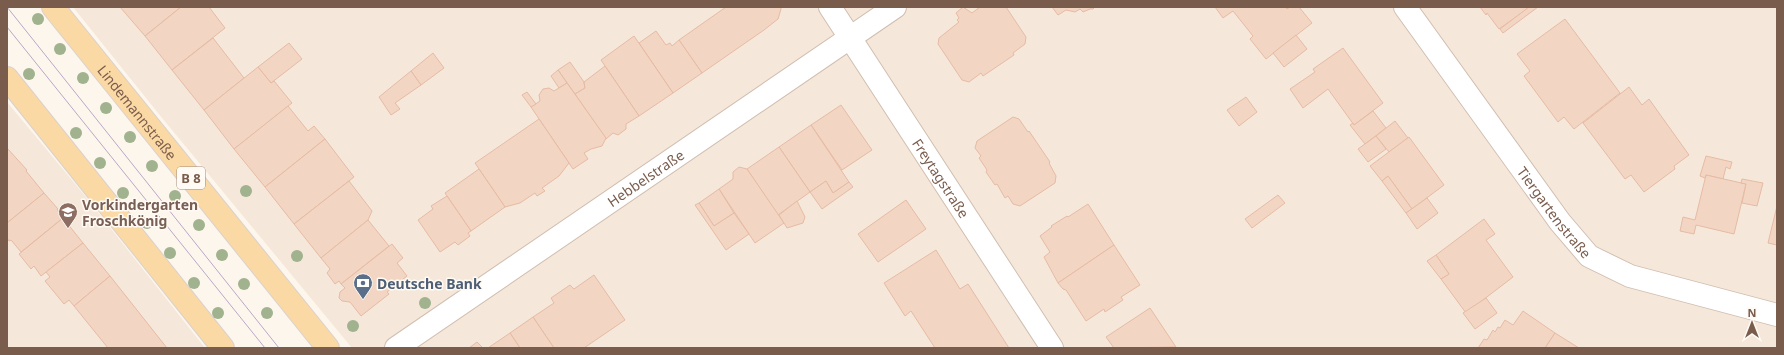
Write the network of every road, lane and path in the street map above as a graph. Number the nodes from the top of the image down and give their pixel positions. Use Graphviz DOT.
graph roads {
  1 [pos="53,7"];
  2 [pos="830,7"];
  3 [pos="895,7"];
  4 [pos="1405,7"];
  5 [pos="851,38"];
  6 [pos="7,78"];
  7 [pos="1777,315"];
  8 [pos="223,348"];
  9 [pos="328,348"];
  10 [pos="396,348"];
  11 [pos="1052,348"];
  1 -- 9 [label="main road, Lindemannstraße / B 8"];
  2 -- 5 [label="street, Freytagstraße"];
  3 -- 5 [label="street, Hebbelstraße"];
  4 -- 7 [label="street, Tiergartenstraße"];
  5 -- 10 [label="street, Hebbelstraße"];
  5 -- 11 [label="street, Freytagstraße"];
  6 -- 8 [label="main road"];
}
